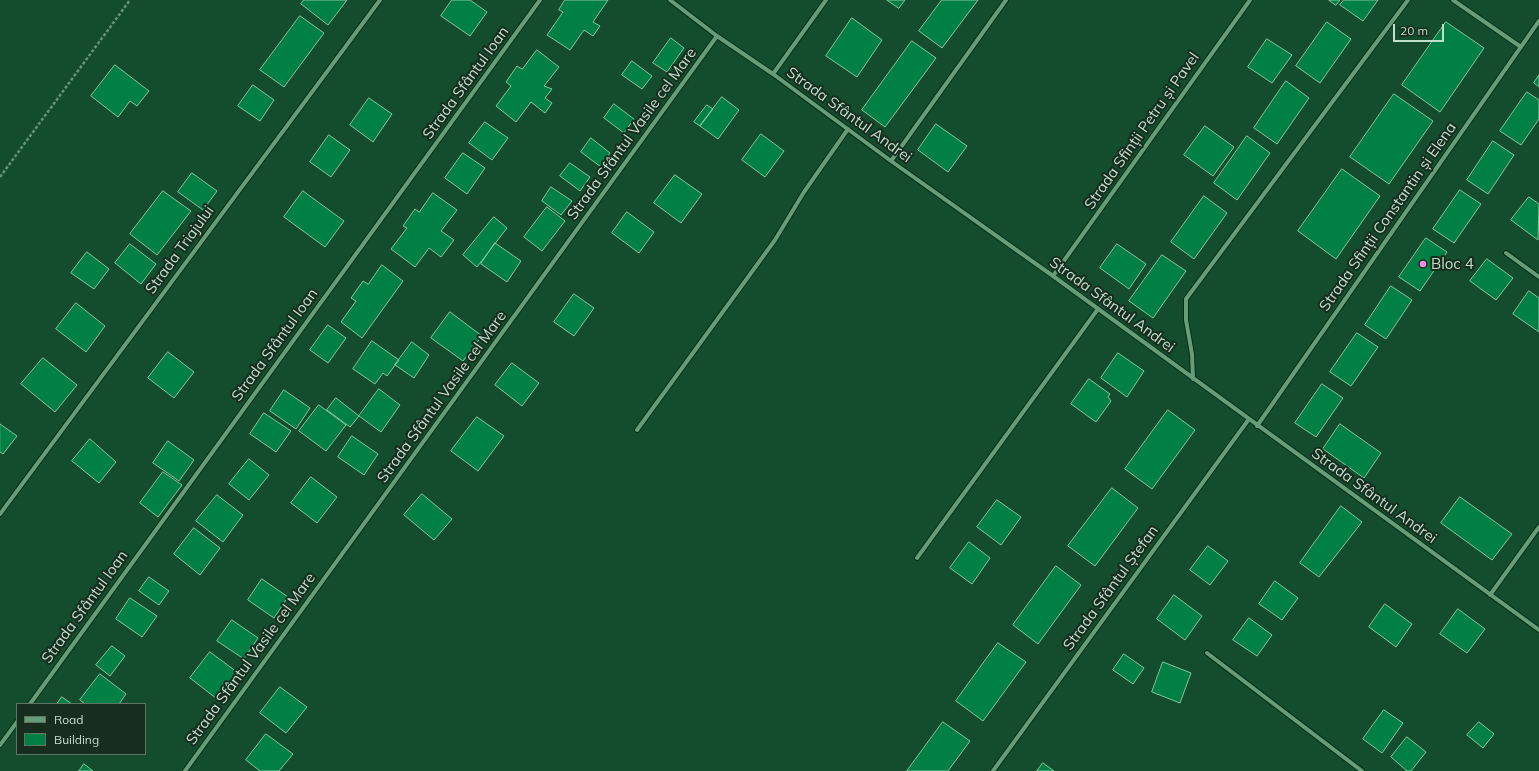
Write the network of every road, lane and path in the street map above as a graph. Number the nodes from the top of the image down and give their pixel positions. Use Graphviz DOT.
graph roads {
  1 [pos="130,0"];
  2 [pos="380,0"];
  3 [pos="540,0"];
  4 [pos="670,0"];
  5 [pos="826,0"];
  6 [pos="1006,0"];
  7 [pos="1250,0"];
  8 [pos="1408,0"];
  9 [pos="1454,0"];
  10 [pos="1539,22"];
  11 [pos="718,36"];
  12 [pos="1521,47"];
  13 [pos="773,74"];
  14 [pos="848,129"];
  15 [pos="891,161"];
  16 [pos="0,177"];
  17 [pos="1506,253"];
  18 [pos="1053,276"];
  19 [pos="1539,277"];
  20 [pos="1098,309"];
  21 [pos="1193,379"];
  22 [pos="1249,419"];
  23 [pos="1257,426"];
  24 [pos="637,430"];
  25 [pos="0,514"];
  26 [pos="1539,527"];
  27 [pos="917,558"];
  28 [pos="1490,595"];
  29 [pos="1539,630"];
  30 [pos="1207,653"];
  31 [pos="31,703"];
  32 [pos="16,723"];
  33 [pos="0,745"];
  34 [pos="185,771"];
  35 [pos="993,771"];
  36 [pos="1362,771"];
  1 -- 16 [label="path"];
  2 -- 25 [label="street, Strada Triajului"];
  3 -- 31 [label="street, Strada Sfântul Ioan"];
  4 -- 11 [label="street, Strada Sfântul Andrei"];
  5 -- 13 [label="street"];
  6 -- 15 [label="street"];
  7 -- 18 [label="street, Strada Sfinții Petru și Pavel"];
  8 -- 21 [label="street"];
  9 -- 12 [label="street"];
  10 -- 12 [label="street, Strada Sfinții Constantin și Elena"];
  11 -- 13 [label="street, Strada Sfântul Andrei"];
  11 -- 34 [label="street, Strada Sfântul Vasile cel Mare"];
  12 -- 23 [label="street, Strada Sfinții Constantin și Elena"];
  13 -- 14 [label="street, Strada Sfântul Andrei"];
  14 -- 15 [label="street, Strada Sfântul Andrei"];
  14 -- 24 [label="street"];
  15 -- 18 [label="street, Strada Sfântul Andrei"];
  17 -- 19 [label="street"];
  18 -- 20 [label="street, Strada Sfântul Andrei"];
  20 -- 21 [label="street, Strada Sfântul Andrei"];
  20 -- 27 [label="street"];
  21 -- 22 [label="street, Strada Sfântul Andrei"];
  22 -- 23 [label="street, Strada Sfântul Andrei"];
  22 -- 35 [label="street, Strada Sfântul Ștefan"];
  23 -- 28 [label="street, Strada Sfântul Andrei"];
  26 -- 28 [label="street"];
  28 -- 29 [label="street, Strada Sfântul Andrei"];
  30 -- 36 [label="street"];
  32 -- 33 [label="street"];
}
